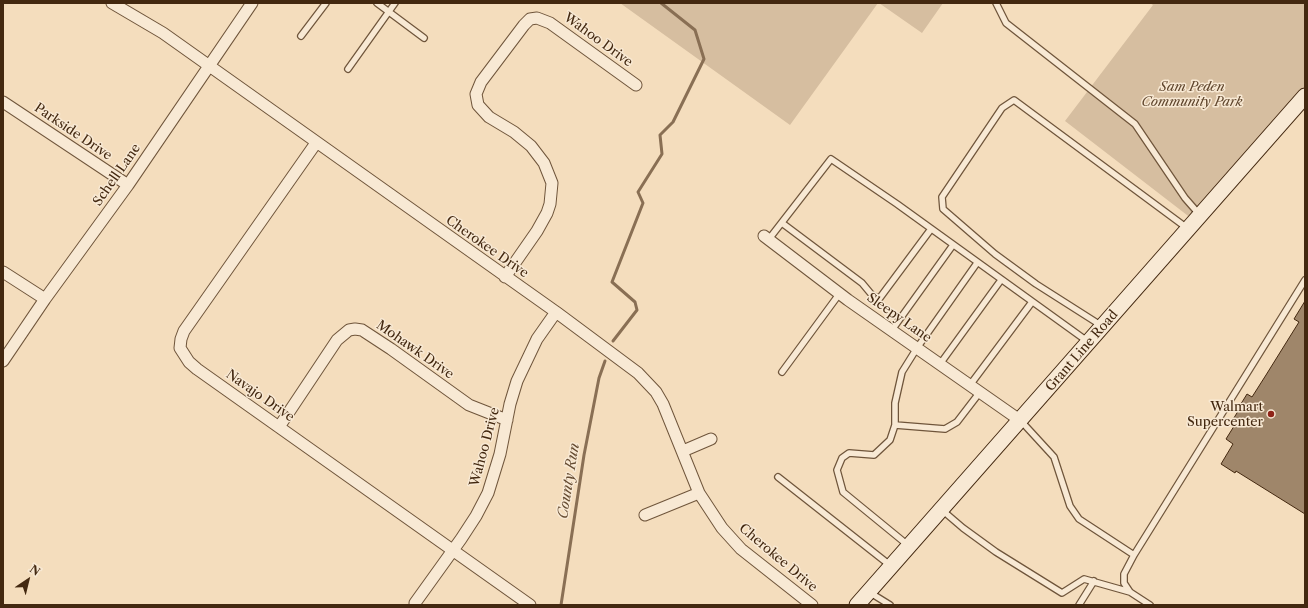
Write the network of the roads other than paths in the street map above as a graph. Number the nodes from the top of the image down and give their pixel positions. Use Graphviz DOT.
graph roads {
  1 [pos="112,3"];
  2 [pos="252,3"];
  3 [pos="326,3"];
  4 [pos="377,3"];
  5 [pos="395,3"];
  6 [pos="996,3"];
  7 [pos="389,12"];
  8 [pos="301,36"];
  9 [pos="424,38"];
  10 [pos="209,66"];
  11 [pos="348,69"];
  12 [pos="636,85"];
  13 [pos="1305,96"];
  14 [pos="3,102"];
  15 [pos="316,143"];
  16 [pos="128,185"];
  17 [pos="1201,216"];
  18 [pos="782,223"];
  19 [pos="931,229"];
  20 [pos="1189,229"];
  21 [pos="766,237"];
  22 [pos="953,245"];
  23 [pos="977,263"];
  24 [pos="3,272"];
  25 [pos="506,277"];
  26 [pos="1001,280"];
  27 [pos="1305,280"];
  28 [pos="840,294"];
  29 [pos="45,300"];
  30 [pos="1032,302"];
  31 [pos="556,312"];
  32 [pos="1103,327"];
  33 [pos="892,330"];
  34 [pos="1089,342"];
  35 [pos="917,348"];
  36 [pos="3,361"];
  37 [pos="940,364"];
  38 [pos="782,372"];
  39 [pos="975,389"];
  40 [pos="507,420"];
  41 [pos="1021,421"];
  42 [pos="895,425"];
  43 [pos="279,426"];
  44 [pos="711,439"];
  45 [pos="683,451"];
  46 [pos="778,478"];
  47 [pos="699,493"];
  48 [pos="941,510"];
  49 [pos="645,516"];
  50 [pos="909,546"];
  51 [pos="453,550"];
  52 [pos="1134,555"];
  53 [pos="891,566"];
  54 [pos="1094,581"];
  55 [pos="868,592"];
  56 [pos="1130,592"];
  57 [pos="415,603"];
  58 [pos="530,605"];
  59 [pos="812,605"];
  60 [pos="857,605"];
  61 [pos="890,605"];
  62 [pos="1079,605"];
  63 [pos="1150,605"];
  1 -- 10 [label="street, Cherokee Drive"];
  2 -- 10 [label="street, Schell Lane"];
  3 -- 8 [label="lane"];
  4 -- 7 [label="lane"];
  5 -- 7 [label="lane"];
  6 -- 17 [label="lane"];
  7 -- 9 [label="lane"];
  7 -- 11 [label="lane"];
  10 -- 15 [label="street, Cherokee Drive"];
  10 -- 16 [label="street, Schell Lane"];
  12 -- 25 [label="street, Wahoo Drive"];
  13 -- 17 [label="main road, Grant Line Road"];
  14 -- 16 [label="street, Parkside Drive"];
  15 -- 25 [label="street, Cherokee Drive"];
  15 -- 43 [label="street, Navajo Drive"];
  16 -- 29 [label="street, Schell Lane"];
  17 -- 20 [label="main road, Grant Line Road"];
  18 -- 19 [label="lane"];
  18 -- 19 [label="lane"];
  18 -- 21 [label="lane"];
  19 -- 22 [label="lane"];
  20 -- 32 [label="main road, Grant Line Road"];
  20 -- 32 [label="lane"];
  21 -- 28 [label="street, Sleepy Lane"];
  22 -- 23 [label="lane"];
  22 -- 33 [label="lane"];
  23 -- 26 [label="lane"];
  23 -- 35 [label="lane"];
  24 -- 29 [label="street"];
  25 -- 31 [label="street, Cherokee Drive"];
  26 -- 30 [label="lane"];
  26 -- 37 [label="lane"];
  27 -- 52 [label="lane"];
  28 -- 33 [label="street, Sleepy Lane"];
  28 -- 38 [label="lane"];
  29 -- 36 [label="street, Schell Lane"];
  30 -- 34 [label="lane"];
  30 -- 39 [label="lane"];
  31 -- 40 [label="street, Wahoo Drive"];
  31 -- 45 [label="street, Cherokee Drive"];
  32 -- 34 [label="main road, Grant Line Road"];
  33 -- 35 [label="street, Sleepy Lane"];
  34 -- 41 [label="main road, Grant Line Road"];
  35 -- 37 [label="street, Sleepy Lane"];
  35 -- 42 [label="lane"];
  37 -- 39 [label="street, Sleepy Lane"];
  39 -- 41 [label="street, Sleepy Lane"];
  39 -- 42 [label="lane"];
  40 -- 43 [label="street, Mohawk Drive"];
  40 -- 51 [label="street, Wahoo Drive"];
  41 -- 48 [label="main road, Grant Line Road"];
  41 -- 52 [label="lane"];
  42 -- 50 [label="lane"];
  43 -- 51 [label="street, Navajo Drive"];
  44 -- 45 [label="street"];
  45 -- 47 [label="street, Cherokee Drive"];
  46 -- 53 [label="lane"];
  47 -- 49 [label="street"];
  47 -- 59 [label="street, Cherokee Drive"];
  48 -- 50 [label="main road, Grant Line Road"];
  48 -- 54 [label="lane"];
  50 -- 53 [label="main road, Grant Line Road"];
  51 -- 57 [label="street, Wahoo Drive"];
  51 -- 58 [label="street, Navajo Drive"];
  52 -- 56 [label="lane"];
  53 -- 55 [label="main road, Grant Line Road"];
  54 -- 56 [label="lane"];
  54 -- 62 [label="lane"];
  55 -- 60 [label="main road, Grant Line Road"];
  55 -- 61 [label="lane"];
  56 -- 63 [label="lane"];
}
